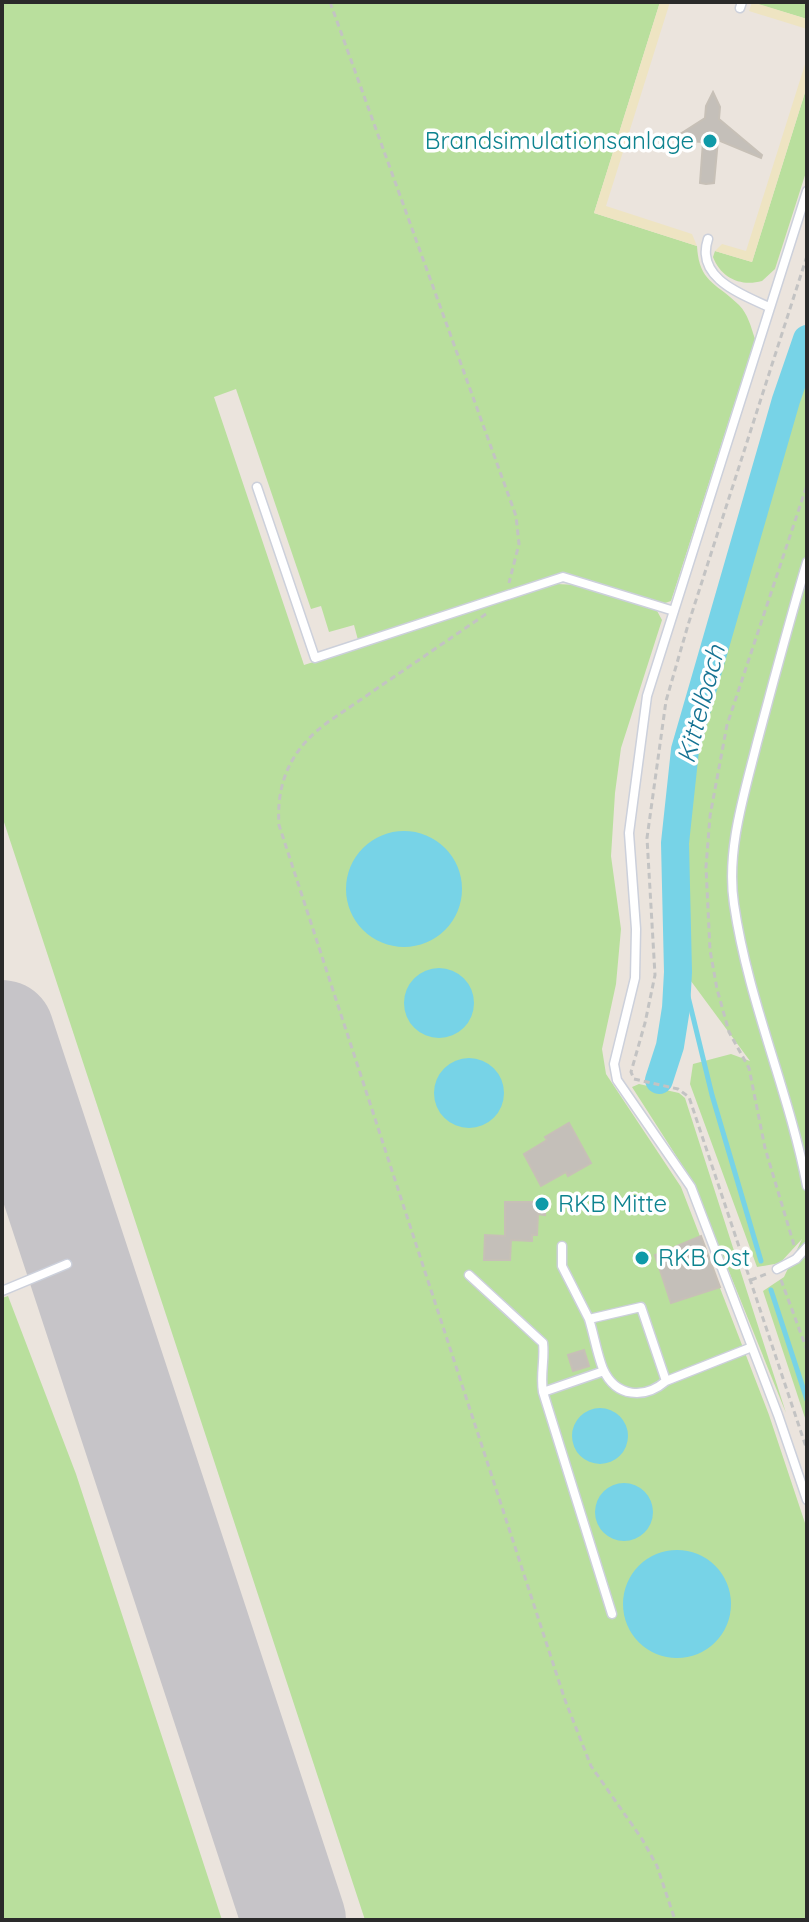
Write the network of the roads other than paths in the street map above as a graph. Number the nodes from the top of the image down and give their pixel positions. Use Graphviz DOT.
graph roads {
  1 [pos="807,191"];
  2 [pos="708,239"];
  3 [pos="769,307"];
  4 [pos="257,487"];
  5 [pos="807,562"];
  6 [pos="674,611"];
  7 [pos="807,1186"];
  8 [pos="562,1246"];
  9 [pos="807,1247"];
  10 [pos="67,1264"];
  11 [pos="777,1269"];
  12 [pos="469,1275"];
  13 [pos="2,1291"];
  14 [pos="589,1319"];
  15 [pos="752,1347"];
  16 [pos="604,1371"];
  17 [pos="666,1381"];
  18 [pos="543,1392"];
  19 [pos="807,1500"];
  20 [pos="612,1614"];
  1 -- 3 [label="lane"];
  2 -- 3 [label="lane"];
  3 -- 6 [label="lane"];
  4 -- 6 [label="lane"];
  5 -- 7 [label="lane"];
  6 -- 15 [label="lane"];
  8 -- 14 [label="lane"];
  9 -- 11 [label="lane"];
  10 -- 13 [label="lane"];
  12 -- 18 [label="lane"];
  14 -- 16 [label="lane"];
  14 -- 17 [label="lane"];
  15 -- 17 [label="lane"];
  15 -- 19 [label="lane"];
  16 -- 17 [label="lane"];
  16 -- 18 [label="lane"];
  18 -- 20 [label="lane"];
}
